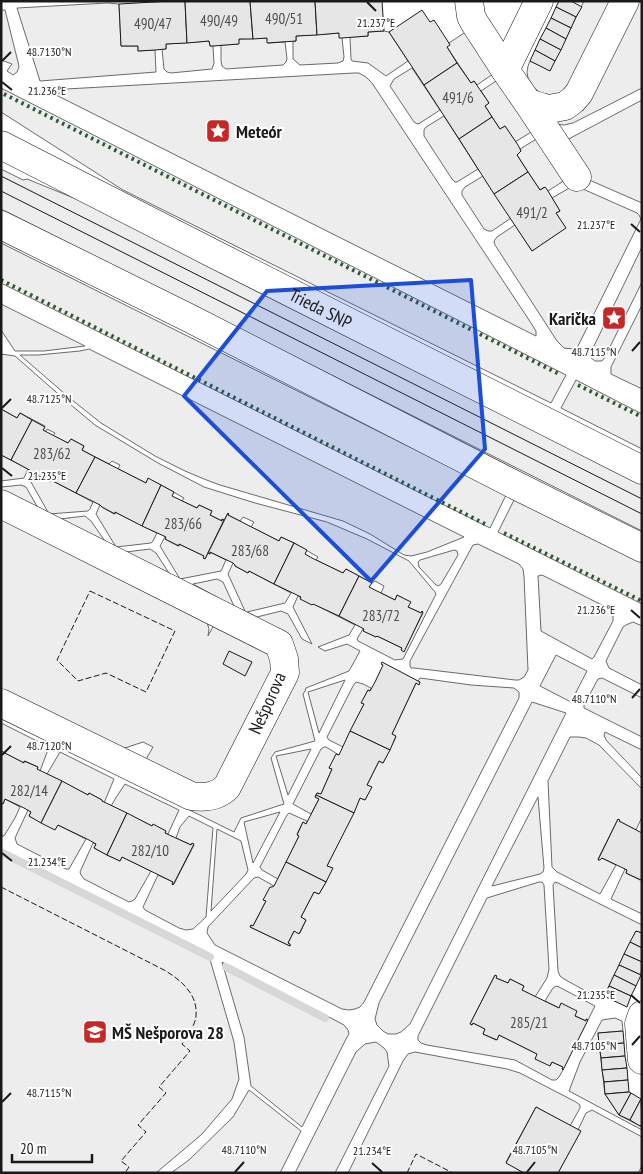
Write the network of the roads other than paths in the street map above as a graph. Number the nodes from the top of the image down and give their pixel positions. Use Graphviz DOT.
graph roads {
  1 [pos="469,1"];
  2 [pos="539,1"];
  3 [pos="625,1"];
  4 [pos="505,70"];
  5 [pos="528,103"];
  6 [pos="1,145"];
  7 [pos="577,178"];
  8 [pos="1,225"];
  9 [pos="642,470"];
  10 [pos="1,504"];
  11 [pos="642,548"];
  12 [pos="1,703"];
  13 [pos="642,1015"];
  14 [pos="642,1060"];
  1 -- 4 [label="street"];
  2 -- 4 [label="street"];
  3 -- 5 [label="street"];
  4 -- 5 [label="street"];
  5 -- 7 [label="street"];
  6 -- 9 [label="street, Trieda SNP"];
  8 -- 11 [label="street"];
  10 -- 12 [label="street, Nešporova"];
  13 -- 14 [label="street"];
}
